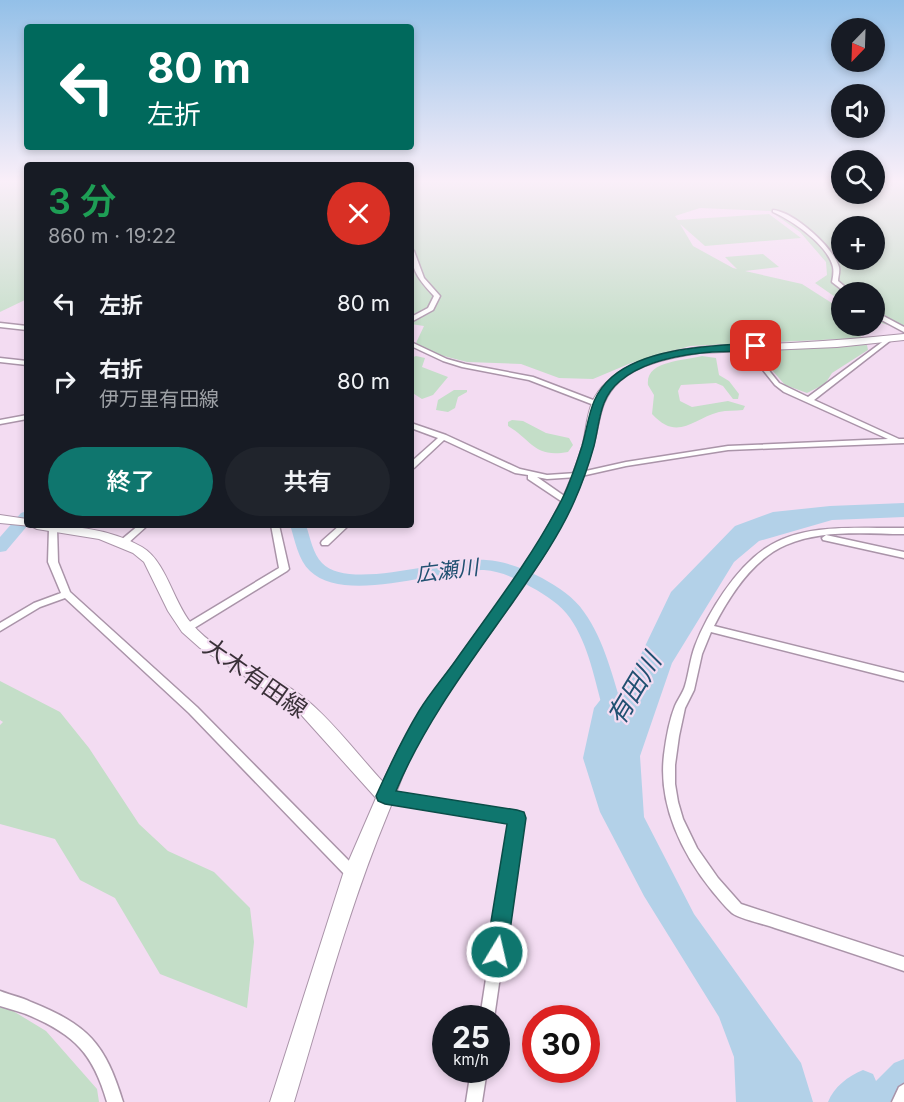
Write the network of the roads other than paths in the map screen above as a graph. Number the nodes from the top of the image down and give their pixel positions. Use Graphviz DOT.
graph roads {
  1 [pos="811,233"];
  2 [pos="414,259"];
  3 [pos="835,282"];
  4 [pos="414,318"];
  5 [pos="885,319"];
  6 [pos="0,325"];
  7 [pos="24,328"];
  8 [pos="904,330"];
  9 [pos="904,337"];
  10 [pos="889,339"];
  11 [pos="414,345"];
  12 [pos="736,347"];
  13 [pos="0,360"];
  14 [pos="24,363"];
  15 [pos="810,399"];
  16 [pos="597,403"];
  17 [pos="24,418"];
  18 [pos="0,422"];
  19 [pos="414,427"];
  20 [pos="443,437"];
  21 [pos="901,441"];
  22 [pos="414,463"];
  23 [pos="518,471"];
  24 [pos="577,475"];
  25 [pos="567,502"];
  26 [pos="1,519"];
  27 [pos="24,523"];
  28 [pos="54,528"];
  29 [pos="140,528"];
  30 [pos="276,528"];
  31 [pos="342,528"];
  32 [pos="904,531"];
  33 [pos="815,535"];
  34 [pos="124,542"];
  35 [pos="325,543"];
  36 [pos="904,555"];
  37 [pos="66,594"];
  38 [pos="0,628"];
  39 [pos="187,628"];
  40 [pos="708,628"];
  41 [pos="904,676"];
  42 [pos="385,796"];
  43 [pos="353,874"];
  44 [pos="904,964"];
  45 [pos="0,998"];
  46 [pos="489,1005"];
  47 [pos="477,1083"];
  48 [pos="904,1092"];
  49 [pos="115,1102"];
  50 [pos="282,1102"];
  51 [pos="474,1102"];
  52 [pos="900,1102"];
  1 -- 3 [label="street"];
  2 -- 4 [label="street"];
  5 -- 8 [label="street"];
  6 -- 7 [label="street"];
  9 -- 10 [label="main road"];
  10 -- 12 [label="main road"];
  10 -- 15 [label="street"];
  11 -- 16 [label="street"];
  12 -- 15 [label="street"];
  12 -- 16 [label="main road"];
  13 -- 14 [label="street"];
  15 -- 21 [label="street"];
  16 -- 24 [label="main road"];
  17 -- 18 [label="street"];
  19 -- 20 [label="street"];
  20 -- 22 [label="street"];
  20 -- 23 [label="street"];
  21 -- 24 [label="street"];
  23 -- 24 [label="street"];
  23 -- 25 [label="street"];
  24 -- 25 [label="main road"];
  25 -- 42 [label="main road"];
  26 -- 27 [label="main road"];
  28 -- 34 [label="main road, 大木有田線"];
  28 -- 37 [label="street"];
  29 -- 34 [label="street"];
  30 -- 39 [label="street"];
  31 -- 35 [label="street"];
  32 -- 33 [label="street"];
  33 -- 36 [label="street"];
  33 -- 40 [label="street"];
  34 -- 39 [label="main road, 大木有田線"];
  37 -- 38 [label="street"];
  37 -- 43 [label="street"];
  39 -- 42 [label="main road, 大木有田線"];
  40 -- 41 [label="street"];
  40 -- 44 [label="street"];
  42 -- 43 [label="main road"];
  42 -- 46 [label="street"];
  43 -- 50 [label="main road"];
  45 -- 49 [label="street"];
  47 -- 51 [label="street"];
  48 -- 52 [label="street"];
}
